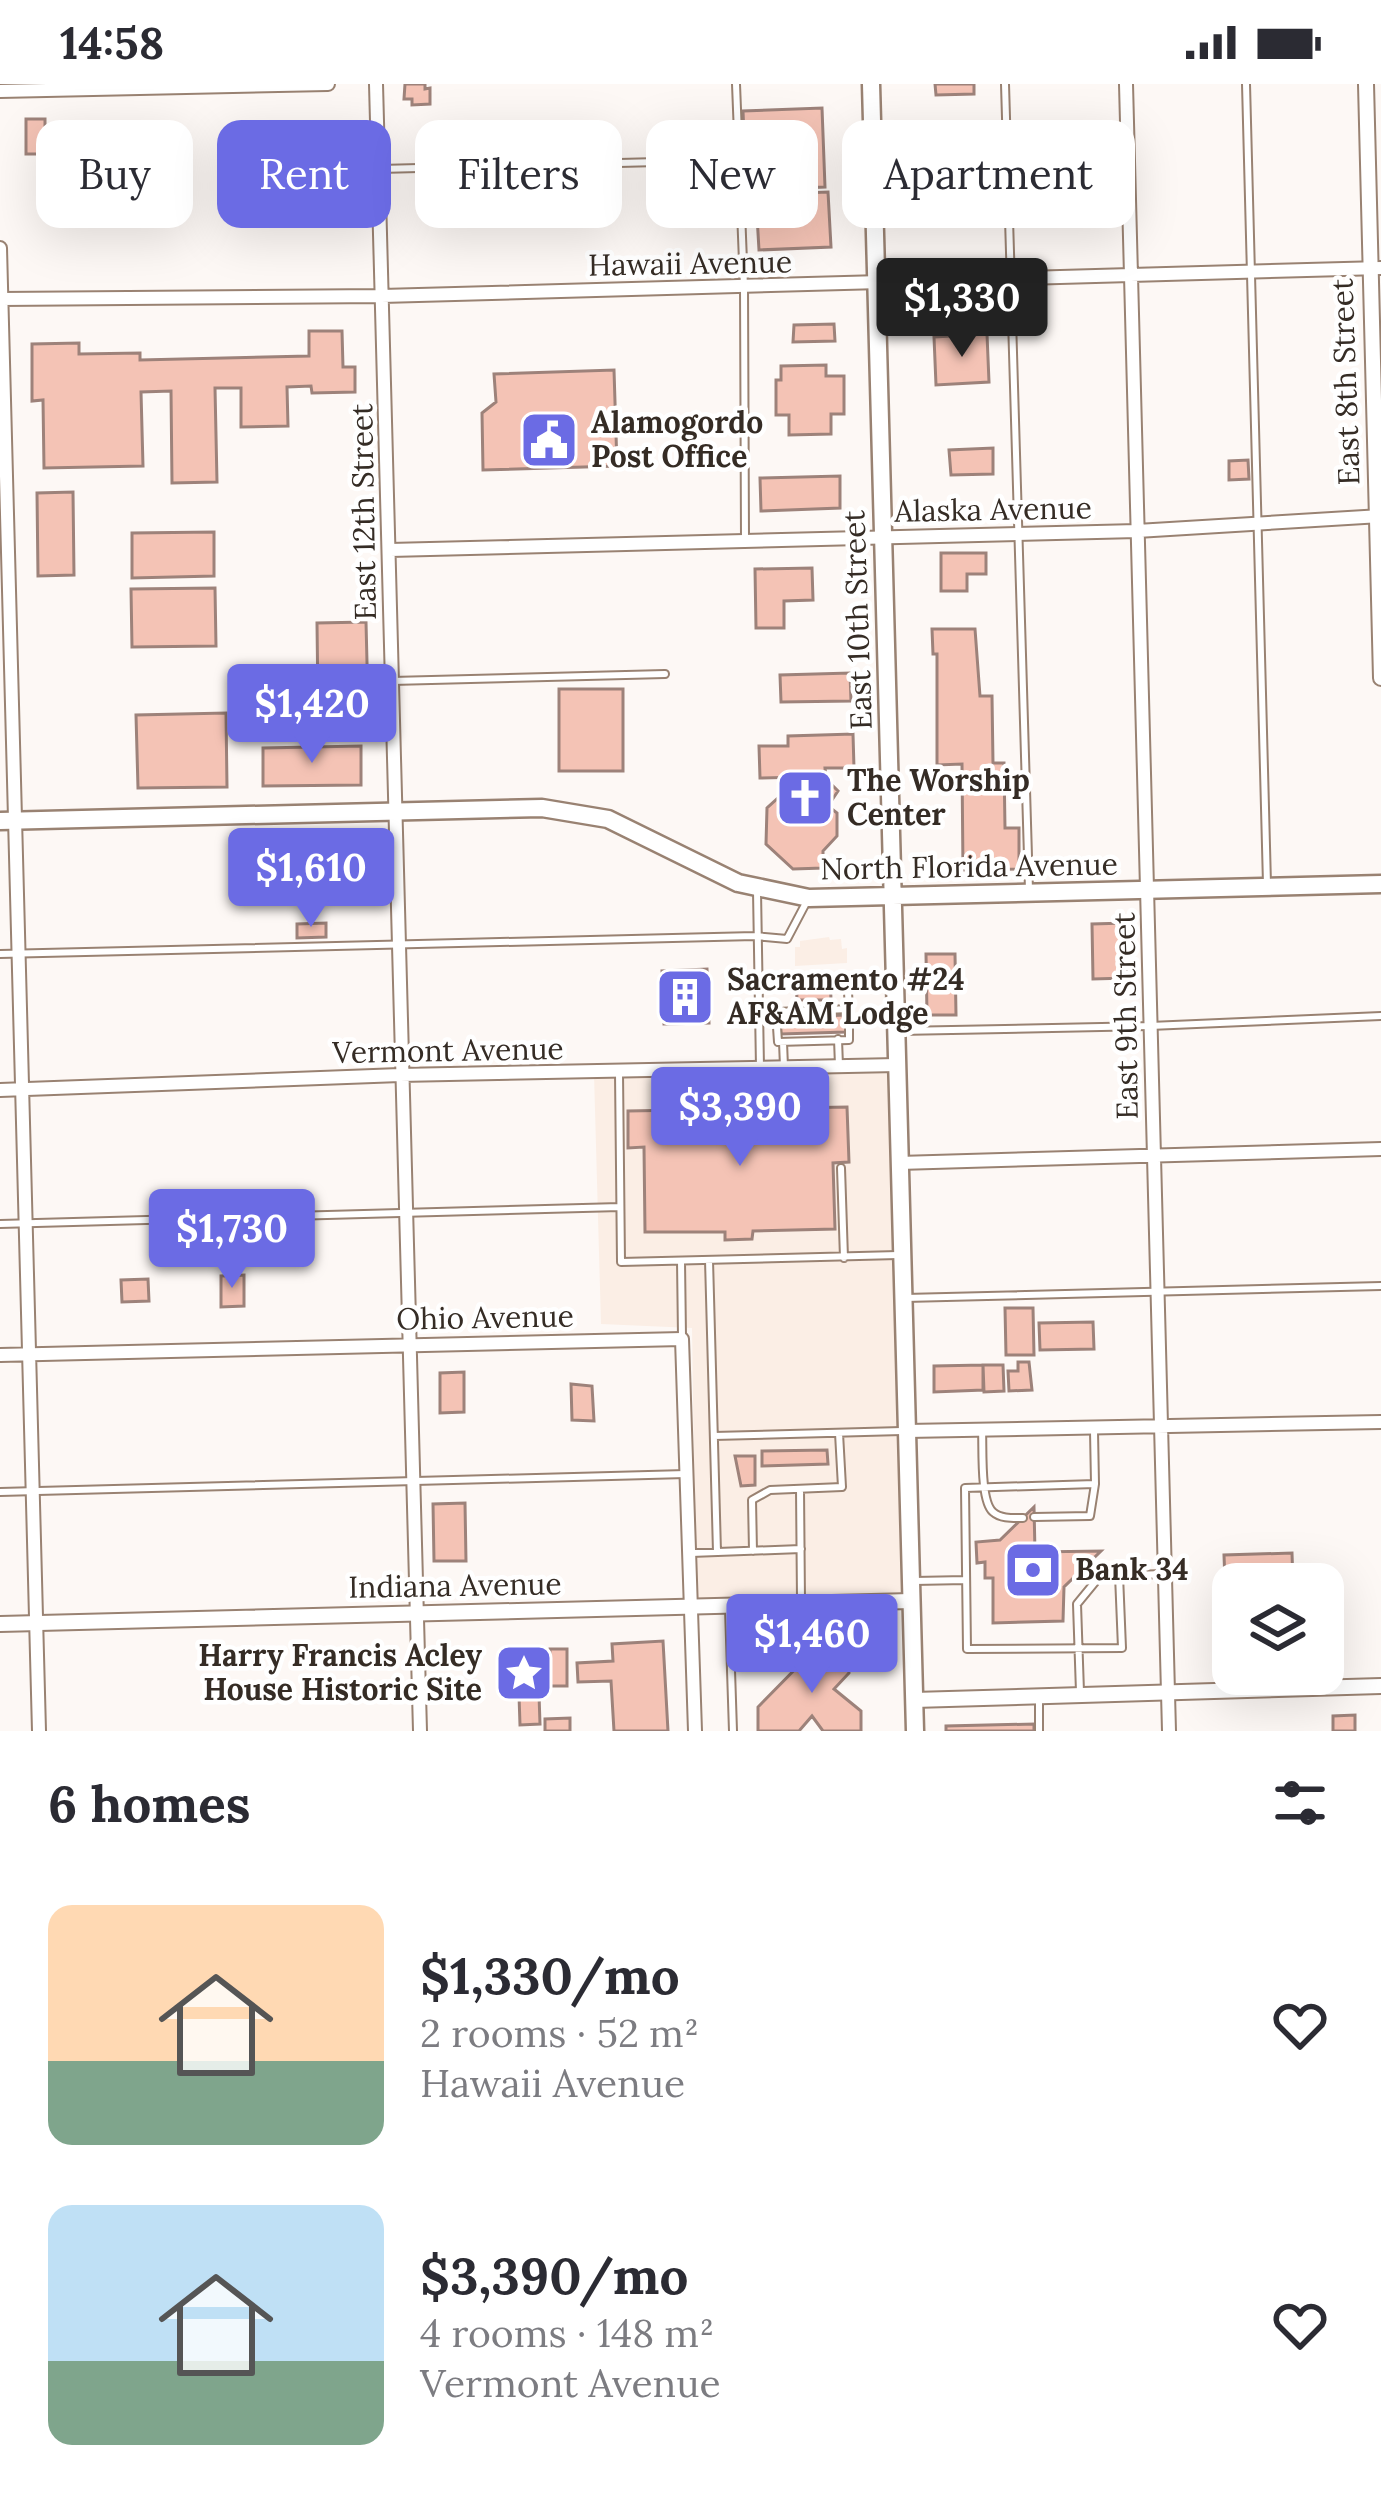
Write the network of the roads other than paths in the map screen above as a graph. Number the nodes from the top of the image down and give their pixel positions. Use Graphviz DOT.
graph roads {
  1 [pos="328,84"];
  2 [pos="376,84"];
  3 [pos="736,84"];
  4 [pos="871,84"];
  5 [pos="1005,84"];
  6 [pos="1126,84"];
  7 [pos="1246,84"];
  8 [pos="1366,84"];
  9 [pos="0,91"];
  10 [pos="377,120"];
  11 [pos="737,120"];
  12 [pos="646,162"];
  13 [pos="391,169"];
  14 [pos="380,228"];
  15 [pos="742,228"];
  16 [pos="0,248"];
  17 [pos="1375,268"];
  18 [pos="1250,270"];
  19 [pos="1131,272"];
  20 [pos="1011,278"];
  21 [pos="876,284"];
  22 [pos="744,287"];
  23 [pos="382,296"];
  24 [pos="1,299"];
  25 [pos="3,428"];
  26 [pos="1379,516"];
  27 [pos="1258,523"];
  28 [pos="1137,530"];
  29 [pos="1016,533"];
  30 [pos="883,536"];
  31 [pos="745,540"];
  32 [pos="390,550"];
  33 [pos="6,558"];
  34 [pos="665,674"];
  35 [pos="1381,678"];
  36 [pos="392,681"];
  37 [pos="393,810"];
  38 [pos="9,820"];
  39 [pos="1381,884"];
  40 [pos="758,887"];
  41 [pos="1267,887"];
  42 [pos="1147,891"];
  43 [pos="1029,894"];
  44 [pos="892,897"];
  45 [pos="809,898"];
  46 [pos="755,936"];
  47 [pos="397,947"];
  48 [pos="19,953"];
  49 [pos="0,954"];
  50 [pos="848,976"];
  51 [pos="849,1010"];
  52 [pos="758,1012"];
  53 [pos="776,1012"];
  54 [pos="1381,1016"];
  55 [pos="849,1021"];
  56 [pos="896,1025"];
  57 [pos="1150,1026"];
  58 [pos="832,1037"];
  59 [pos="759,1042"];
  60 [pos="780,1042"];
  61 [pos="897,1065"];
  62 [pos="839,1066"];
  63 [pos="760,1067"];
  64 [pos="784,1067"];
  65 [pos="619,1070"];
  66 [pos="400,1075"];
  67 [pos="20,1089"];
  68 [pos="0,1090"];
  69 [pos="1381,1149"];
  70 [pos="1153,1158"];
  71 [pos="899,1163"];
  72 [pos="841,1168"];
  73 [pos="620,1207"];
  74 [pos="405,1214"];
  75 [pos="25,1223"];
  76 [pos="0,1224"];
  77 [pos="902,1255"];
  78 [pos="844,1258"];
  79 [pos="709,1260"];
  80 [pos="681,1261"];
  81 [pos="1381,1286"];
  82 [pos="1156,1291"];
  83 [pos="903,1298"];
  84 [pos="682,1339"];
  85 [pos="410,1343"];
  86 [pos="30,1354"];
  87 [pos="0,1355"];
  88 [pos="1381,1422"];
  89 [pos="1159,1426"];
  90 [pos="1094,1427"];
  91 [pos="982,1430"];
  92 [pos="907,1431"];
  93 [pos="839,1433"];
  94 [pos="714,1436"];
  95 [pos="687,1474"];
  96 [pos="414,1481"];
  97 [pos="1095,1484"];
  98 [pos="985,1487"];
  99 [pos="800,1489"];
  100 [pos="0,1492"];
  101 [pos="33,1492"];
  102 [pos="1034,1517"];
  103 [pos="1023,1518"];
  104 [pos="801,1549"];
  105 [pos="753,1550"];
  106 [pos="717,1552"];
  107 [pos="690,1553"];
  108 [pos="1164,1574"];
  109 [pos="1119,1575"];
  110 [pos="966,1580"];
  111 [pos="910,1581"];
  112 [pos="911,1601"];
  113 [pos="801,1604"];
  114 [pos="729,1606"];
  115 [pos="692,1607"];
  116 [pos="417,1614"];
  117 [pos="36,1623"];
  118 [pos="0,1624"];
  119 [pos="1078,1648"];
  120 [pos="1381,1686"];
  121 [pos="1168,1693"];
  122 [pos="1080,1695"];
  123 [pos="1039,1696"];
  124 [pos="914,1700"];
  125 [pos="40,1731"];
  126 [pos="420,1731"];
  127 [pos="694,1731"];
  128 [pos="733,1731"];
  129 [pos="915,1731"];
  130 [pos="1040,1731"];
  131 [pos="1169,1731"];
  1 -- 9 [label="street"];
  2 -- 10 [label="street, East 12th Street"];
  3 -- 11 [label="lane"];
  4 -- 21 [label="main road, East 10th Street"];
  5 -- 20 [label="lane"];
  6 -- 19 [label="street, East 9th Street"];
  7 -- 18 [label="lane"];
  8 -- 17 [label="street, East 8th Street"];
  12 -- 13 [label="lane"];
  14 -- 23 [label="street, East 12th Street"];
  15 -- 22 [label="lane"];
  16 -- 24 [label="street"];
  17 -- 18 [label="street, Hawaii Avenue"];
  17 -- 26 [label="street, East 8th Street"];
  18 -- 19 [label="street, Hawaii Avenue"];
  18 -- 27 [label="lane"];
  19 -- 20 [label="street, Hawaii Avenue"];
  19 -- 28 [label="street, East 9th Street"];
  20 -- 21 [label="street, Hawaii Avenue"];
  20 -- 29 [label="lane"];
  21 -- 22 [label="street, Hawaii Avenue"];
  21 -- 30 [label="main road, East 10th Street"];
  22 -- 23 [label="street, Hawaii Avenue"];
  22 -- 31 [label="lane"];
  23 -- 24 [label="street, Hawaii Avenue"];
  23 -- 32 [label="street, East 12th Street"];
  24 -- 25 [label="street"];
  25 -- 33 [label="street"];
  26 -- 27 [label="street, Alaska Avenue"];
  26 -- 35 [label="street, East 8th Street"];
  27 -- 28 [label="street, Alaska Avenue"];
  27 -- 41 [label="lane"];
  28 -- 29 [label="street, Alaska Avenue"];
  28 -- 42 [label="street, East 9th Street"];
  29 -- 30 [label="street, Alaska Avenue"];
  29 -- 43 [label="lane"];
  30 -- 31 [label="street, Alaska Avenue"];
  30 -- 44 [label="main road, East 10th Street"];
  31 -- 32 [label="street, Alaska Avenue"];
  32 -- 36 [label="street, East 12th Street"];
  33 -- 38 [label="street"];
  34 -- 36 [label="lane"];
  36 -- 37 [label="street, East 12th Street"];
  37 -- 38 [label="main road, North Florida Avenue"];
  37 -- 40 [label="main road, North Florida Avenue"];
  37 -- 47 [label="street, East 12th Street"];
  38 -- 48 [label="street"];
  39 -- 41 [label="main road, North Florida Avenue"];
  40 -- 45 [label="main road, North Florida Avenue"];
  40 -- 46 [label="lane"];
  41 -- 42 [label="main road, North Florida Avenue"];
  42 -- 43 [label="main road, North Florida Avenue"];
  42 -- 57 [label="street, East 9th Street"];
  43 -- 44 [label="main road, North Florida Avenue"];
  44 -- 45 [label="main road, North Florida Avenue"];
  44 -- 56 [label="main road, East 10th Street"];
  45 -- 46 [label="lane"];
  46 -- 47 [label="lane"];
  46 -- 52 [label="lane"];
  47 -- 48 [label="lane"];
  47 -- 66 [label="street, East 12th Street"];
  48 -- 49 [label="lane"];
  48 -- 67 [label="street"];
  50 -- 51 [label="lane"];
  51 -- 53 [label="lane"];
  51 -- 55 [label="lane"];
  52 -- 53 [label="lane"];
  52 -- 59 [label="lane"];
  53 -- 60 [label="lane"];
  54 -- 57 [label="lane"];
  55 -- 56 [label="lane"];
  55 -- 58 [label="lane"];
  56 -- 57 [label="lane"];
  56 -- 61 [label="main road, East 10th Street"];
  57 -- 70 [label="street, East 9th Street"];
  58 -- 60 [label="lane"];
  58 -- 62 [label="lane"];
  59 -- 60 [label="lane"];
  59 -- 63 [label="lane"];
  60 -- 64 [label="lane"];
  61 -- 62 [label="street, Vermont Avenue"];
  61 -- 71 [label="main road, East 10th Street"];
  62 -- 64 [label="street, Vermont Avenue"];
  63 -- 64 [label="street, Vermont Avenue"];
  63 -- 65 [label="street, Vermont Avenue"];
  65 -- 66 [label="street, Vermont Avenue"];
  65 -- 73 [label="lane"];
  66 -- 67 [label="street, Vermont Avenue"];
  66 -- 74 [label="street, East 12th Street"];
  67 -- 68 [label="street, Vermont Avenue"];
  67 -- 75 [label="street"];
  69 -- 70 [label="street"];
  70 -- 71 [label="street"];
  70 -- 82 [label="street, East 9th Street"];
  71 -- 77 [label="main road, East 10th Street"];
  72 -- 78 [label="lane"];
  73 -- 74 [label="lane"];
  73 -- 80 [label="lane"];
  74 -- 75 [label="lane"];
  74 -- 85 [label="street, East 12th Street"];
  75 -- 76 [label="lane"];
  75 -- 86 [label="street"];
  77 -- 78 [label="lane"];
  77 -- 83 [label="main road, East 10th Street"];
  78 -- 79 [label="lane"];
  79 -- 80 [label="lane"];
  79 -- 94 [label="lane"];
  80 -- 84 [label="lane"];
  81 -- 82 [label="lane"];
  82 -- 83 [label="lane"];
  82 -- 89 [label="street, East 9th Street"];
  83 -- 92 [label="main road, East 10th Street"];
  84 -- 85 [label="street, Ohio Avenue"];
  84 -- 95 [label="street"];
  85 -- 86 [label="street, Ohio Avenue"];
  85 -- 96 [label="street, East 12th Street"];
  86 -- 87 [label="street, Ohio Avenue"];
  86 -- 101 [label="street"];
  88 -- 89 [label="street"];
  89 -- 90 [label="street"];
  89 -- 108 [label="street, East 9th Street"];
  90 -- 91 [label="street"];
  90 -- 97 [label="lane"];
  91 -- 92 [label="street"];
  91 -- 98 [label="lane"];
  92 -- 93 [label="lane"];
  92 -- 111 [label="main road, East 10th Street"];
  93 -- 94 [label="lane"];
  93 -- 99 [label="lane"];
  94 -- 106 [label="lane"];
  95 -- 96 [label="lane"];
  95 -- 107 [label="street"];
  96 -- 101 [label="lane"];
  96 -- 116 [label="street, East 12th Street"];
  97 -- 98 [label="lane"];
  97 -- 102 [label="lane"];
  98 -- 103 [label="lane"];
  98 -- 110 [label="lane"];
  99 -- 104 [label="lane"];
  99 -- 105 [label="lane"];
  100 -- 101 [label="lane"];
  101 -- 117 [label="street"];
  104 -- 105 [label="lane"];
  104 -- 113 [label="lane"];
  105 -- 106 [label="lane"];
  106 -- 107 [label="lane"];
  107 -- 115 [label="street"];
  108 -- 109 [label="lane"];
  108 -- 121 [label="street, East 9th Street"];
  109 -- 119 [label="lane"];
  109 -- 119 [label="lane"];
  110 -- 111 [label="lane"];
  110 -- 119 [label="lane"];
  111 -- 112 [label="main road, East 10th Street"];
  112 -- 113 [label="street, Indiana Avenue"];
  112 -- 124 [label="main road, East 10th Street"];
  113 -- 114 [label="street, Indiana Avenue"];
  114 -- 115 [label="street, Indiana Avenue"];
  114 -- 128 [label="lane"];
  115 -- 116 [label="street, Indiana Avenue"];
  115 -- 127 [label="street"];
  116 -- 117 [label="street, Indiana Avenue"];
  116 -- 126 [label="street, East 12th Street"];
  117 -- 118 [label="street, Indiana Avenue"];
  117 -- 125 [label="street"];
  119 -- 122 [label="lane"];
  120 -- 121 [label="street"];
  121 -- 122 [label="street"];
  121 -- 131 [label="street, East 9th Street"];
  122 -- 123 [label="street"];
  123 -- 124 [label="street"];
  123 -- 130 [label="lane"];
  124 -- 129 [label="main road, East 10th Street"];
}
